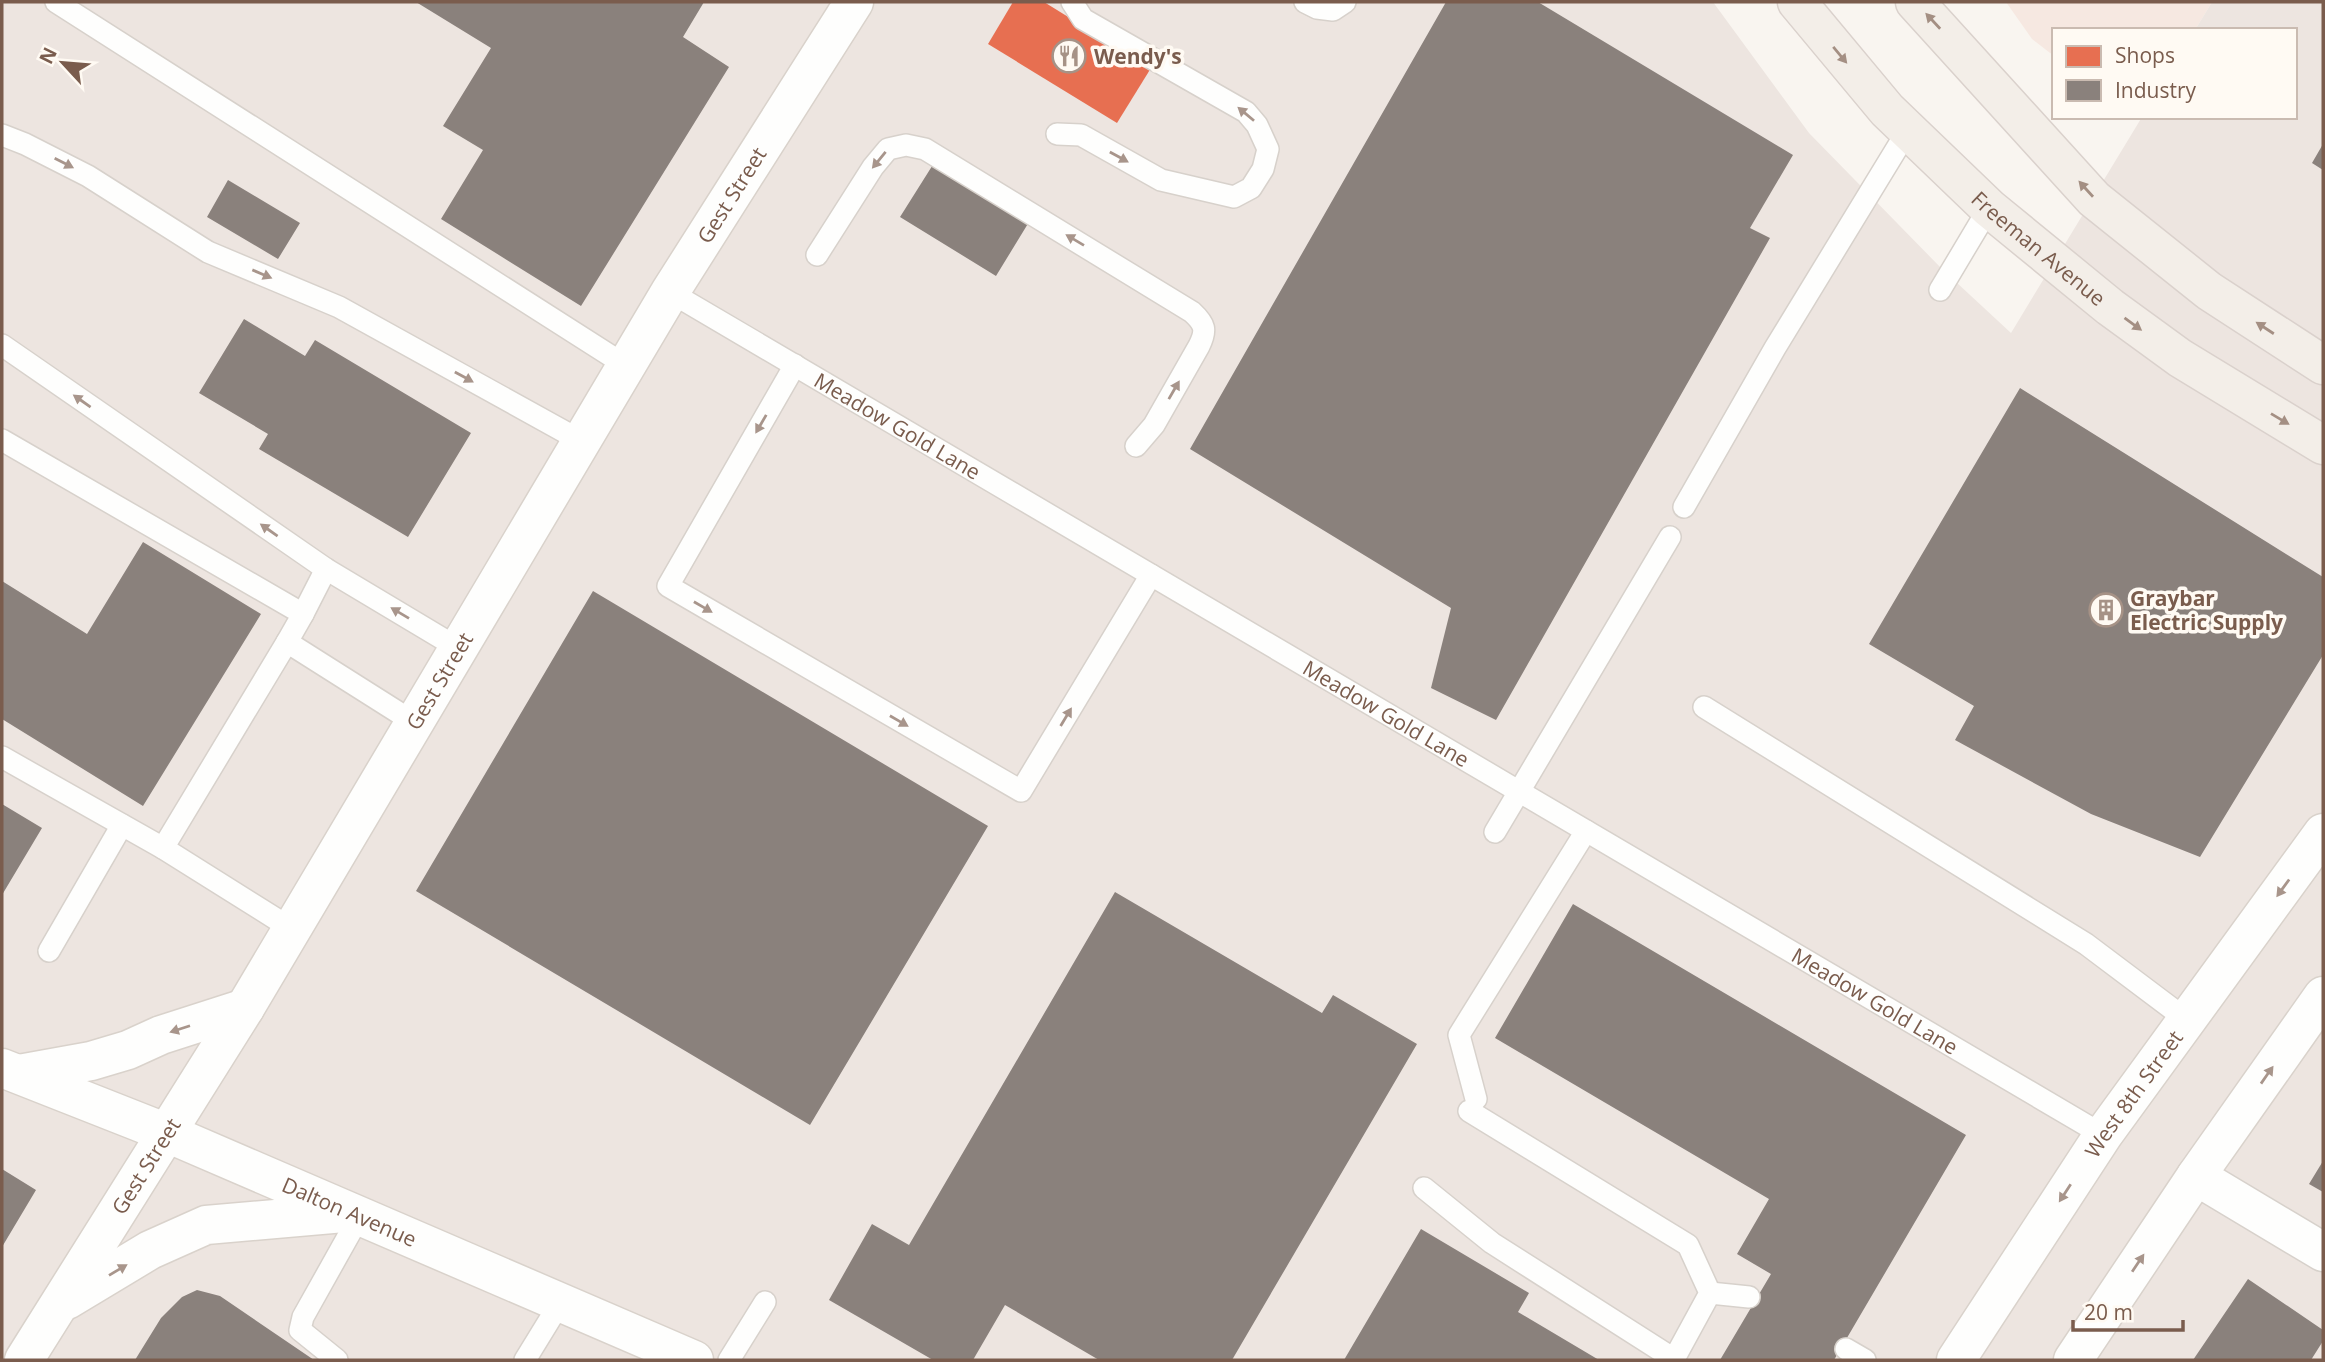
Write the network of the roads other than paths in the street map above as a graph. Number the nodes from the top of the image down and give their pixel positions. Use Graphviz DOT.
graph roads {
  1 [pos="56,2"];
  2 [pos="854,2"];
  3 [pos="1072,2"];
  4 [pos="1305,2"];
  5 [pos="1345,2"];
  6 [pos="1797,2"];
  7 [pos="1914,2"];
  8 [pos="1908,130"];
  9 [pos="1056,134"];
  10 [pos="2,135"];
  11 [pos="1989,208"];
  12 [pos="817,255"];
  13 [pos="1940,290"];
  14 [pos="670,292"];
  15 [pos="2,345"];
  16 [pos="625,365"];
  17 [pos="795,365"];
  18 [pos="2323,366"];
  19 [pos="2,440"];
  20 [pos="583,442"];
  21 [pos="2323,445"];
  22 [pos="1136,446"];
  23 [pos="1684,507"];
  24 [pos="1670,537"];
  25 [pos="326,569"];
  26 [pos="1151,575"];
  27 [pos="303,614"];
  28 [pos="287,642"];
  29 [pos="458,648"];
  30 [pos="1704,707"];
  31 [pos="415,723"];
  32 [pos="2,757"];
  33 [pos="1519,791"];
  34 [pos="122,825"];
  35 [pos="1586,831"];
  36 [pos="1495,832"];
  37 [pos="2323,833"];
  38 [pos="163,848"];
  39 [pos="292,929"];
  40 [pos="49,951"];
  41 [pos="2323,996"];
  42 [pos="245,1008"];
  43 [pos="2187,1020"];
  44 [pos="10,1071"];
  45 [pos="167,1133"];
  46 [pos="2103,1135"];
  47 [pos="2196,1176"];
  48 [pos="1424,1188"];
  49 [pos="354,1215"];
  50 [pos="2323,1252"];
  51 [pos="1710,1293"];
  52 [pos="1749,1297"];
  53 [pos="765,1302"];
  54 [pos="560,1303"];
  55 [pos="60,1305"];
  56 [pos="1846,1349"];
  57 [pos="24,1360"];
  58 [pos="337,1360"];
  59 [pos="525,1360"];
  60 [pos="694,1360"];
  61 [pos="729,1360"];
  62 [pos="1865,1360"];
  63 [pos="1956,1360"];
  64 [pos="2073,1360"];
  1 -- 16 [label="lane"];
  2 -- 14 [label="main road, Gest Street"];
  9 -- 3 [label="lane, one-way"];
  4 -- 5 [label="lane"];
  6 -- 8 [label="main road, Freeman Avenue, one-way"];
  18 -- 7 [label="main road, one-way"];
  8 -- 11 [label="main road, Freeman Avenue"];
  8 -- 23 [label="lane"];
  10 -- 20 [label="lane, one-way"];
  11 -- 13 [label="lane"];
  11 -- 21 [label="main road, Freeman Avenue, one-way"];
  22 -- 12 [label="lane, one-way"];
  14 -- 16 [label="main road, Gest Street"];
  14 -- 17 [label="lane, Meadow Gold Lane"];
  25 -- 15 [label="lane, one-way"];
  16 -- 20 [label="main road, Gest Street"];
  17 -- 26 [label="lane, Meadow Gold Lane"];
  17 -- 26 [label="lane, one-way"];
  19 -- 27 [label="lane"];
  20 -- 29 [label="main road, Gest Street"];
  24 -- 33 [label="lane"];
  25 -- 27 [label="lane"];
  29 -- 25 [label="lane, one-way"];
  26 -- 33 [label="lane, Meadow Gold Lane"];
  27 -- 28 [label="lane"];
  28 -- 31 [label="lane"];
  28 -- 38 [label="lane"];
  29 -- 31 [label="main road, Gest Street"];
  30 -- 43 [label="lane"];
  31 -- 39 [label="main road, Gest Street"];
  32 -- 34 [label="lane"];
  33 -- 35 [label="lane, Meadow Gold Lane"];
  33 -- 36 [label="lane"];
  34 -- 38 [label="lane"];
  34 -- 40 [label="lane"];
  35 -- 46 [label="lane, Meadow Gold Lane"];
  35 -- 51 [label="lane"];
  37 -- 43 [label="main road, West 8th Street, one-way"];
  38 -- 39 [label="lane"];
  39 -- 42 [label="main road, Gest Street"];
  47 -- 41 [label="main road, one-way"];
  42 -- 44 [label="main road, one-way"];
  42 -- 45 [label="main road, Gest Street"];
  43 -- 46 [label="main road, West 8th Street"];
  44 -- 45 [label="main road, Dalton Avenue"];
  45 -- 49 [label="main road, Dalton Avenue"];
  45 -- 55 [label="main road, Gest Street"];
  46 -- 63 [label="main road, West 8th Street, one-way"];
  47 -- 50 [label="main road"];
  64 -- 47 [label="main road, one-way"];
  48 -- 51 [label="lane"];
  49 -- 54 [label="main road, Dalton Avenue"];
  55 -- 49 [label="main road, one-way"];
  49 -- 58 [label="lane"];
  51 -- 52 [label="lane"];
  53 -- 61 [label="lane"];
  54 -- 59 [label="lane"];
  54 -- 60 [label="main road, Dalton Avenue"];
  55 -- 57 [label="main road, Gest Street"];
  56 -- 62 [label="lane"];
}
